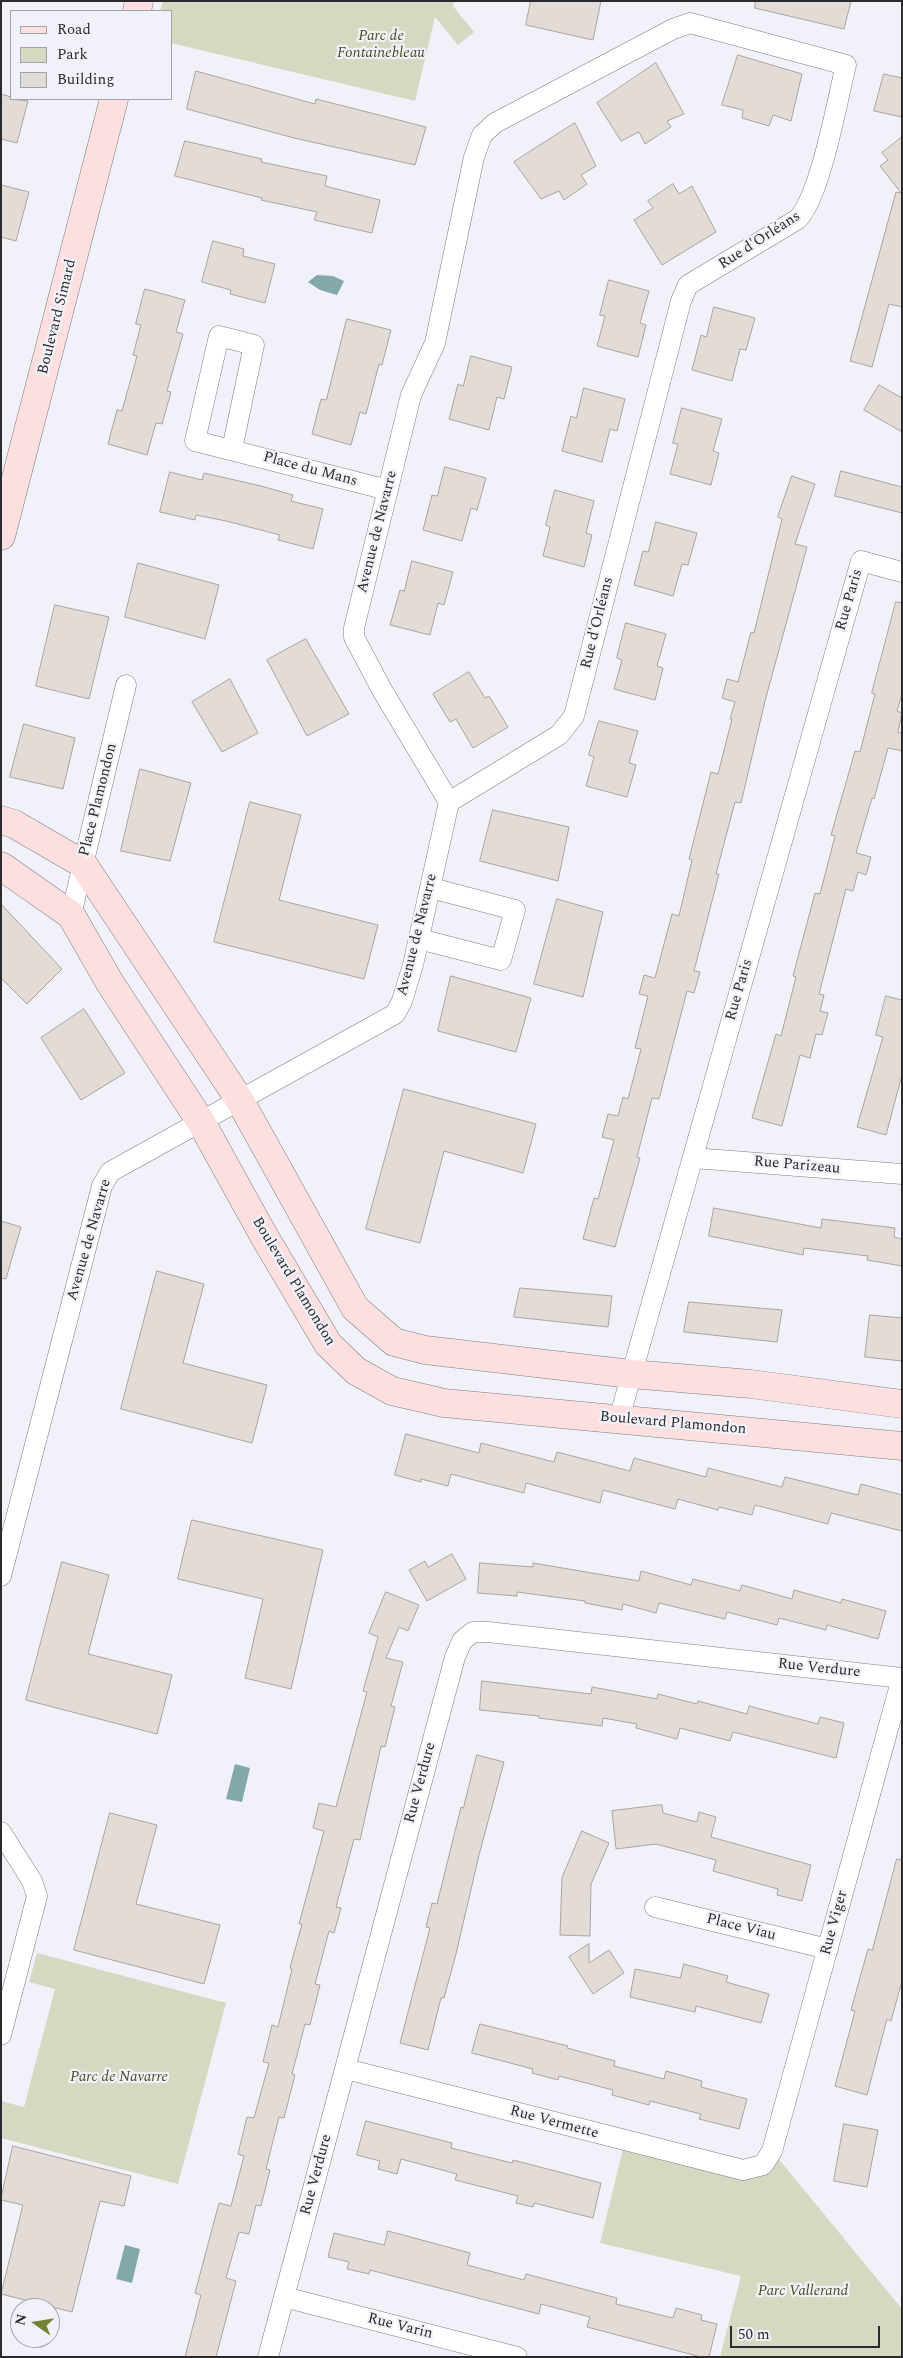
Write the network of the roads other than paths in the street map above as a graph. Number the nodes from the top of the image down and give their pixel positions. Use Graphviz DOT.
graph roads {
  1 [pos="114,100"];
  2 [pos="463,211"];
  3 [pos="232,449"];
  4 [pos="388,490"];
  5 [pos="1,536"];
  6 [pos="902,572"];
  7 [pos="126,685"];
  8 [pos="449,802"];
  9 [pos="1,820"];
  10 [pos="83,864"];
  11 [pos="1,866"];
  12 [pos="431,888"];
  13 [pos="71,915"];
  14 [pos="419,939"];
  15 [pos="238,1099"];
  16 [pos="200,1122"];
  17 [pos="692,1158"];
  18 [pos="902,1174"];
  19 [pos="631,1374"];
  20 [pos="902,1404"];
  21 [pos="619,1419"];
  22 [pos="902,1446"];
  23 [pos="1,1576"];
  24 [pos="902,1678"];
  25 [pos="1,1832"];
  26 [pos="655,1907"];
  27 [pos="828,1949"];
  28 [pos="1,2034"];
  29 [pos="346,2068"];
  30 [pos="763,2166"];
  31 [pos="284,2297"];
  32 [pos="268,2357"];
  33 [pos="517,2357"];
  1 -- 5 [label="street, Boulevard Simard"];
  2 -- 4 [label="street, Avenue de Navarre"];
  2 -- 8 [label="street, Rue d'Orléans"];
  3 -- 3 [label="street, Place du Mans"];
  3 -- 4 [label="street, Place du Mans"];
  4 -- 8 [label="street, Avenue de Navarre"];
  6 -- 17 [label="street, Rue Paris"];
  7 -- 10 [label="street, Place Plamondon"];
  8 -- 12 [label="street, Avenue de Navarre"];
  9 -- 10 [label="street"];
  10 -- 13 [label="street, Place Plamondon"];
  10 -- 15 [label="street"];
  11 -- 13 [label="street, Boulevard Plamondon"];
  12 -- 14 [label="street, Avenue de Navarre"];
  12 -- 14 [label="street"];
  13 -- 16 [label="street, Boulevard Plamondon"];
  14 -- 15 [label="street, Avenue de Navarre"];
  15 -- 16 [label="street, Avenue de Navarre"];
  15 -- 19 [label="street"];
  16 -- 21 [label="street, Boulevard Plamondon"];
  16 -- 23 [label="street, Avenue de Navarre"];
  17 -- 18 [label="street, Rue Parizeau"];
  17 -- 19 [label="street, Rue Paris"];
  19 -- 20 [label="street"];
  19 -- 21 [label="street, Rue Paris"];
  21 -- 22 [label="street, Boulevard Plamondon"];
  24 -- 27 [label="street, Rue Viger"];
  24 -- 29 [label="street, Rue Verdure"];
  25 -- 28 [label="street"];
  26 -- 27 [label="street, Place Viau"];
  27 -- 30 [label="street, Rue Viger"];
  29 -- 30 [label="street, Rue Vermette"];
  29 -- 31 [label="street, Rue Verdure"];
  31 -- 32 [label="street, Rue Verdure"];
  31 -- 33 [label="street, Rue Varin"];
}
